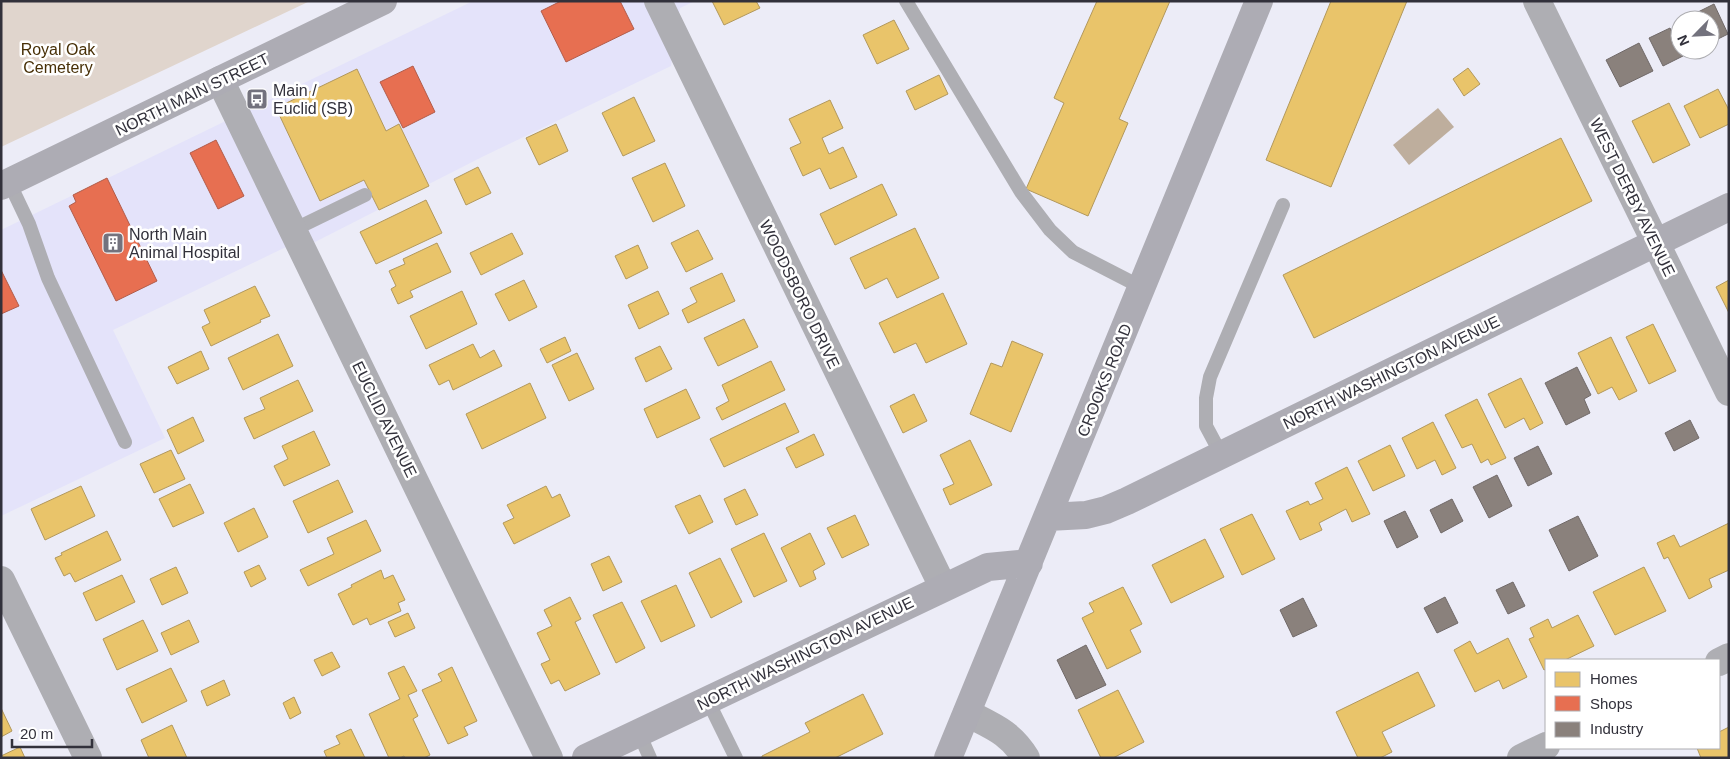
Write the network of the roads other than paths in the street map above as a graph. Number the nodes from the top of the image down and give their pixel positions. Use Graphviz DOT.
graph roads {
  1 [pos="383,1"];
  2 [pos="658,1"];
  3 [pos="906,1"];
  4 [pos="1259,1"];
  5 [pos="1537,1"];
  6 [pos="220,80"];
  7 [pos="5,184"];
  8 [pos="365,195"];
  9 [pos="1283,205"];
  10 [pos="1729,206"];
  11 [pos="293,230"];
  12 [pos="1655,243"];
  13 [pos="1142,287"];
  14 [pos="1729,392"];
  15 [pos="126,442"];
  16 [pos="1221,454"];
  17 [pos="1048,517"];
  18 [pos="1029,563"];
  19 [pos="1,580"];
  20 [pos="942,587"];
  21 [pos="707,700"];
  22 [pos="966,713"];
  23 [pos="639,733"];
  24 [pos="1545,746"];
  25 [pos="88,758"];
  26 [pos="549,758"];
  27 [pos="586,758"];
  28 [pos="650,758"];
  29 [pos="736,758"];
  30 [pos="948,758"];
  31 [pos="1026,758"];
  32 [pos="1521,758"];
  1 -- 6 [label="main road, NORTH MAIN STREET"];
  2 -- 20 [label="street, WOODSBORO DRIVE"];
  3 -- 13 [label="lane"];
  4 -- 13 [label="main road, CROOKS ROAD"];
  5 -- 12 [label="street, WEST DERBY AVENUE"];
  6 -- 7 [label="main road, NORTH MAIN STREET"];
  6 -- 11 [label="street, EUCLID AVENUE"];
  7 -- 15 [label="lane"];
  8 -- 11 [label="lane"];
  9 -- 16 [label="lane"];
  10 -- 12 [label="main road, NORTH WASHINGTON AVENUE"];
  11 -- 26 [label="street, EUCLID AVENUE"];
  12 -- 14 [label="street, WEST DERBY AVENUE"];
  12 -- 16 [label="main road, NORTH WASHINGTON AVENUE"];
  13 -- 17 [label="main road, CROOKS ROAD"];
  16 -- 17 [label="main road, NORTH WASHINGTON AVENUE"];
  17 -- 18 [label="main road, CROOKS ROAD"];
  18 -- 20 [label="main road, NORTH WASHINGTON AVENUE"];
  18 -- 22 [label="main road, CROOKS ROAD"];
  19 -- 25 [label="street"];
  20 -- 21 [label="main road, NORTH WASHINGTON AVENUE"];
  21 -- 23 [label="main road, NORTH WASHINGTON AVENUE"];
  21 -- 29 [label="lane"];
  22 -- 30 [label="main road, CROOKS ROAD"];
  22 -- 31 [label="street"];
  23 -- 27 [label="main road, NORTH WASHINGTON AVENUE"];
  23 -- 28 [label="lane"];
  24 -- 32 [label="street"];
}
